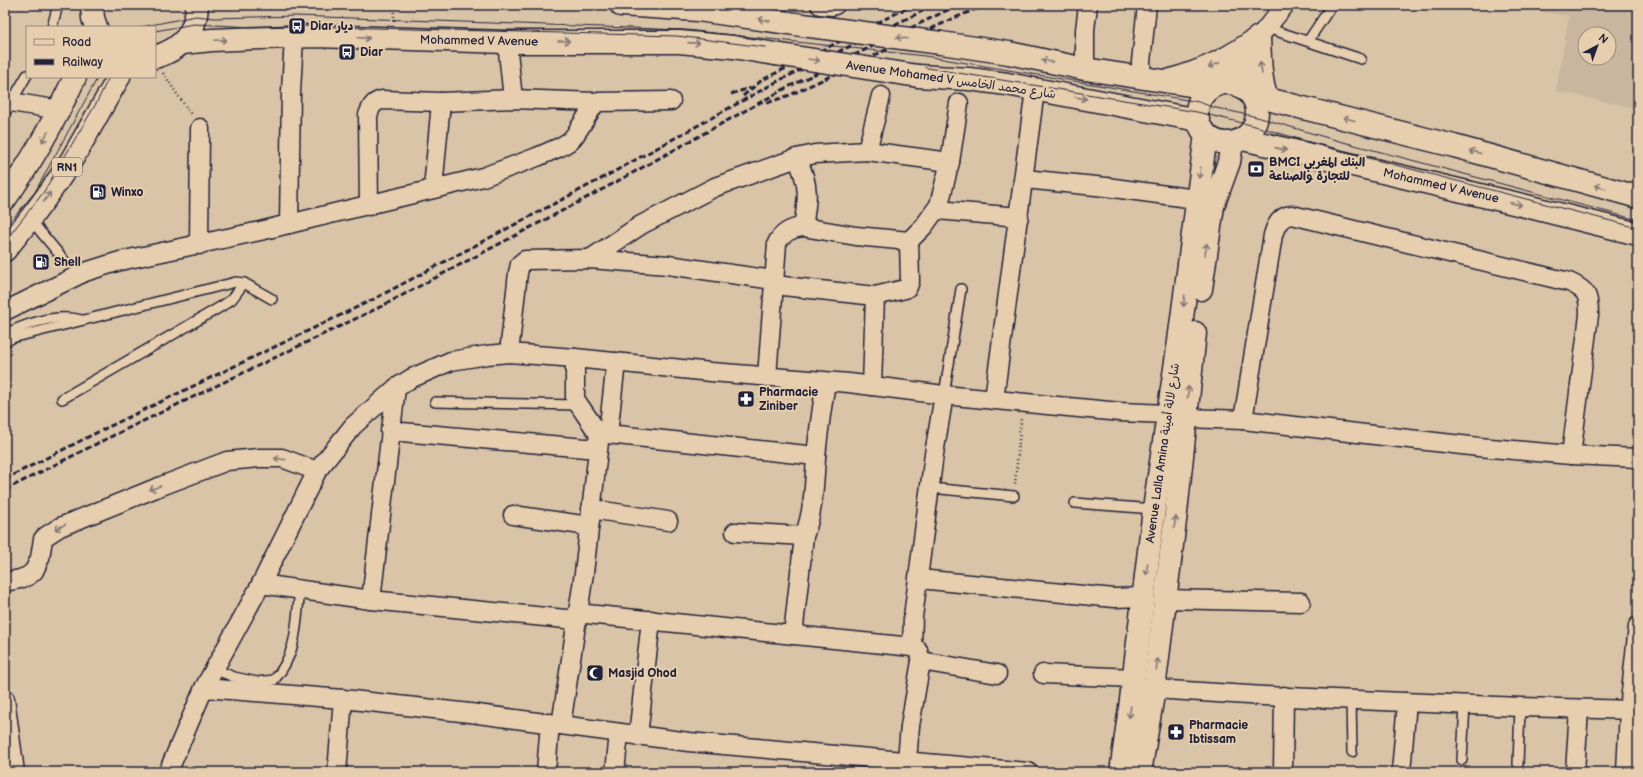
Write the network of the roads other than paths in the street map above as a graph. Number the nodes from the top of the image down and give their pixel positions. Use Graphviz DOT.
graph roads {
  1 [pos="58,5"];
  2 [pos="197,5"];
  3 [pos="621,5"];
  4 [pos="820,5"];
  5 [pos="835,5"];
  6 [pos="1088,5"];
  7 [pos="1147,5"];
  8 [pos="1285,5"];
  9 [pos="1332,5"];
  10 [pos="52,26"];
  11 [pos="1263,32"];
  12 [pos="294,37"];
  13 [pos="1308,41"];
  14 [pos="507,42"];
  15 [pos="182,43"];
  16 [pos="775,54"];
  17 [pos="1360,59"];
  18 [pos="157,62"];
  19 [pos="1242,63"];
  20 [pos="1085,69"];
  21 [pos="1142,77"];
  22 [pos="26,78"];
  23 [pos="75,78"];
  24 [pos="118,78"];
  25 [pos="1169,81"];
  26 [pos="1216,86"];
  27 [pos="1035,90"];
  28 [pos="1255,94"];
  29 [pos="881,96"];
  30 [pos="513,99"];
  31 [pos="671,101"];
  32 [pos="441,102"];
  33 [pos="596,102"];
  34 [pos="959,103"];
  35 [pos="7,106"];
  36 [pos="60,110"];
  37 [pos="1202,127"];
  38 [pos="200,128"];
  39 [pos="1238,141"];
  40 [pos="867,151"];
  41 [pos="797,158"];
  42 [pos="950,162"];
  43 [pos="1024,179"];
  44 [pos="434,190"];
  45 [pos="1638,197"];
  46 [pos="5,199"];
  47 [pos="1196,199"];
  48 [pos="369,206"];
  49 [pos="936,210"];
  50 [pos="1019,218"];
  51 [pos="30,219"];
  52 [pos="289,224"];
  53 [pos="803,227"];
  54 [pos="1638,234"];
  55 [pos="909,240"];
  56 [pos="199,245"];
  57 [pos="5,250"];
  58 [pos="64,260"];
  59 [pos="590,260"];
  60 [pos="244,283"];
  61 [pos="774,283"];
  62 [pos="961,289"];
  63 [pos="874,296"];
  64 [pos="272,299"];
  65 [pos="5,311"];
  66 [pos="84,320"];
  67 [pos="5,334"];
  68 [pos="5,342"];
  69 [pos="509,353"];
  70 [pos="575,358"];
  71 [pos="616,362"];
  72 [pos="767,377"];
  73 [pos="826,382"];
  74 [pos="872,386"];
  75 [pos="396,388"];
  76 [pos="944,395"];
  77 [pos="62,399"];
  78 [pos="994,400"];
  79 [pos="435,402"];
  80 [pos="578,405"];
  81 [pos="1177,416"];
  82 [pos="1243,420"];
  83 [pos="390,431"];
  84 [pos="601,439"];
  85 [pos="1570,455"];
  86 [pos="816,456"];
  87 [pos="1638,458"];
  88 [pos="317,471"];
  89 [pos="930,488"];
  90 [pos="1014,496"];
  91 [pos="1075,503"];
  92 [pos="1154,509"];
  93 [pos="513,515"];
  94 [pos="590,517"];
  95 [pos="668,521"];
  96 [pos="735,532"];
  97 [pos="804,536"];
  98 [pos="919,579"];
  99 [pos="5,582"];
  100 [pos="261,584"];
  101 [pos="300,589"];
  102 [pos="1143,597"];
  103 [pos="1165,599"];
  104 [pos="370,600"];
  105 [pos="1301,602"];
  106 [pos="577,616"];
  107 [pos="651,620"];
  108 [pos="1638,626"];
  109 [pos="793,635"];
  110 [pos="917,654"];
  111 [pos="214,669"];
  112 [pos="997,674"];
  113 [pos="1043,674"];
  114 [pos="1134,678"];
  115 [pos="204,688"];
  116 [pos="1154,689"];
  117 [pos="1284,696"];
  118 [pos="5,699"];
  119 [pos="343,699"];
  120 [pos="1351,699"];
  121 [pos="1407,702"];
  122 [pos="1465,704"];
  123 [pos="1520,707"];
  124 [pos="1579,709"];
  125 [pos="1633,710"];
  126 [pos="556,724"];
  127 [pos="619,733"];
  128 [pos="638,736"];
  129 [pos="1352,752"];
  130 [pos="1462,760"];
  131 [pos="1518,764"];
  132 [pos="906,766"];
  133 [pos="16,772"];
  134 [pos="168,772"];
  135 [pos="337,772"];
  136 [pos="546,772"];
  137 [pos="616,772"];
  138 [pos="1028,772"];
  139 [pos="1121,772"];
  140 [pos="1140,772"];
  141 [pos="1283,772"];
  142 [pos="1401,772"];
  143 [pos="1575,772"];
  144 [pos="1626,772"];
  1 -- 10 [label="lane"];
  2 -- 15 [label="main road"];
  20 -- 3 [label="main road, one-way, bridge"];
  4 -- 5 [label="street"];
  6 -- 20 [label="street"];
  7 -- 21 [label="street"];
  8 -- 11 [label="street"];
  9 -- 13 [label="lane"];
  11 -- 13 [label="lane"];
  11 -- 19 [label="street"];
  11 -- 25 [label="main road, one-way"];
  28 -- 11 [label="main road, one-way"];
  12 -- 14 [label="main road, Mohammed V Avenue, one-way"];
  15 -- 12 [label="main road, Mohammed V Avenue, one-way"];
  12 -- 52 [label="street"];
  13 -- 17 [label="lane"];
  14 -- 16 [label="main road, Mohammed V Avenue, one-way"];
  14 -- 30 [label="street"];
  15 -- 18 [label="main road"];
  16 -- 27 [label="main road, Avenue Mohamed V شارع محمد الخامس, one-way, bridge"];
  19 -- 26 [label="street"];
  19 -- 28 [label="street"];
  20 -- 21 [label="main road"];
  21 -- 25 [label="main road"];
  22 -- 35 [label="lane"];
  23 -- 36 [label="main road, RN1"];
  51 -- 24 [label="main road, RN1, one-way"];
  25 -- 26 [label="main road"];
  26 -- 28 [label="main road"];
  26 -- 37 [label="main road"];
  27 -- 37 [label="main road, Avenue Mohamed V شارع محمد الخامس, one-way"];
  27 -- 43 [label="street"];
  28 -- 39 [label="main road"];
  45 -- 28 [label="main road, one-way"];
  29 -- 40 [label="street"];
  30 -- 32 [label="street"];
  30 -- 33 [label="street"];
  31 -- 33 [label="street"];
  32 -- 44 [label="street"];
  32 -- 48 [label="street"];
  33 -- 44 [label="street"];
  34 -- 42 [label="street"];
  35 -- 36 [label="street"];
  36 -- 46 [label="main road, RN1, one-way"];
  37 -- 39 [label="main road"];
  37 -- 47 [label="main road, Avenue Lalla Amina شارع لالة أمينة, one-way"];
  38 -- 56 [label="street"];
  39 -- 54 [label="main road, Mohammed V Avenue, one-way"];
  81 -- 39 [label="main road, Avenue Lalla Amina شارع لالة أمينة, one-way"];
  40 -- 41 [label="street"];
  40 -- 42 [label="street"];
  41 -- 53 [label="street"];
  41 -- 59 [label="street"];
  42 -- 49 [label="street"];
  43 -- 47 [label="street"];
  43 -- 50 [label="street"];
  44 -- 48 [label="street"];
  47 -- 81 [label="main road, Avenue Lalla Amina شارع لالة أمينة, one-way"];
  48 -- 52 [label="street"];
  49 -- 50 [label="street"];
  49 -- 55 [label="street"];
  50 -- 78 [label="street"];
  51 -- 57 [label="main road, RN1"];
  51 -- 58 [label="lane"];
  52 -- 56 [label="street"];
  53 -- 55 [label="street"];
  53 -- 61 [label="street"];
  55 -- 63 [label="street"];
  56 -- 65 [label="street"];
  59 -- 61 [label="street"];
  59 -- 69 [label="street"];
  60 -- 64 [label="lane"];
  60 -- 66 [label="lane"];
  60 -- 77 [label="lane"];
  61 -- 63 [label="street"];
  61 -- 72 [label="street"];
  62 -- 76 [label="lane"];
  63 -- 74 [label="street"];
  66 -- 67 [label="lane"];
  66 -- 68 [label="lane"];
  69 -- 70 [label="street"];
  69 -- 75 [label="street"];
  70 -- 71 [label="street"];
  70 -- 80 [label="street"];
  71 -- 72 [label="street"];
  71 -- 84 [label="street"];
  72 -- 73 [label="street"];
  73 -- 74 [label="street"];
  73 -- 86 [label="street"];
  74 -- 76 [label="street"];
  75 -- 83 [label="street"];
  75 -- 88 [label="street"];
  76 -- 78 [label="street"];
  76 -- 89 [label="street"];
  78 -- 81 [label="street"];
  79 -- 80 [label="lane"];
  80 -- 84 [label="street"];
  81 -- 82 [label="street"];
  81 -- 92 [label="main road, Avenue Lalla Amina شارع لالة أمينة"];
  103 -- 81 [label="main road, Avenue Lalla Amina شارع لالة أمينة, one-way"];
  82 -- 85 [label="street"];
  82 -- 85 [label="street"];
  83 -- 84 [label="street"];
  83 -- 104 [label="street"];
  84 -- 86 [label="street"];
  84 -- 94 [label="street"];
  85 -- 87 [label="street"];
  86 -- 97 [label="street"];
  88 -- 99 [label="street, one-way"];
  88 -- 100 [label="street"];
  89 -- 90 [label="lane"];
  89 -- 98 [label="street"];
  91 -- 92 [label="lane"];
  92 -- 102 [label="main road, Avenue Lalla Amina شارع لالة أمينة, one-way"];
  93 -- 94 [label="street"];
  94 -- 95 [label="street"];
  94 -- 106 [label="street"];
  96 -- 97 [label="street"];
  97 -- 109 [label="street"];
  98 -- 102 [label="street"];
  98 -- 110 [label="street"];
  100 -- 101 [label="street"];
  100 -- 111 [label="street"];
  101 -- 104 [label="street"];
  101 -- 111 [label="lane"];
  102 -- 114 [label="main road, Avenue Lalla Amina شارع لالة أمينة"];
  103 -- 105 [label="street"];
  116 -- 103 [label="main road, Avenue Lalla Amina شارع لالة أمينة, one-way"];
  104 -- 106 [label="street"];
  106 -- 107 [label="street"];
  106 -- 126 [label="street"];
  107 -- 109 [label="street"];
  107 -- 128 [label="street"];
  108 -- 125 [label="street"];
  109 -- 110 [label="street"];
  110 -- 112 [label="street"];
  110 -- 132 [label="street"];
  111 -- 115 [label="street"];
  113 -- 114 [label="street"];
  114 -- 139 [label="main road, Avenue Lalla Amina شارع لالة أمينة, one-way"];
  115 -- 119 [label="street"];
  115 -- 134 [label="street"];
  116 -- 117 [label="street"];
  116 -- 140 [label="main road, Avenue Lalla Amina شارع لالة أمينة"];
  117 -- 120 [label="street"];
  117 -- 141 [label="street"];
  118 -- 133 [label="street"];
  119 -- 126 [label="street"];
  119 -- 135 [label="street"];
  120 -- 121 [label="street"];
  120 -- 129 [label="lane"];
  121 -- 122 [label="street"];
  121 -- 142 [label="street"];
  122 -- 123 [label="street"];
  122 -- 130 [label="lane"];
  123 -- 124 [label="street"];
  123 -- 131 [label="lane"];
  124 -- 125 [label="street"];
  124 -- 143 [label="street"];
  125 -- 144 [label="street"];
  126 -- 127 [label="street"];
  126 -- 136 [label="street"];
  127 -- 128 [label="street"];
  127 -- 137 [label="street"];
  128 -- 132 [label="street"];
  132 -- 138 [label="street"];
}
